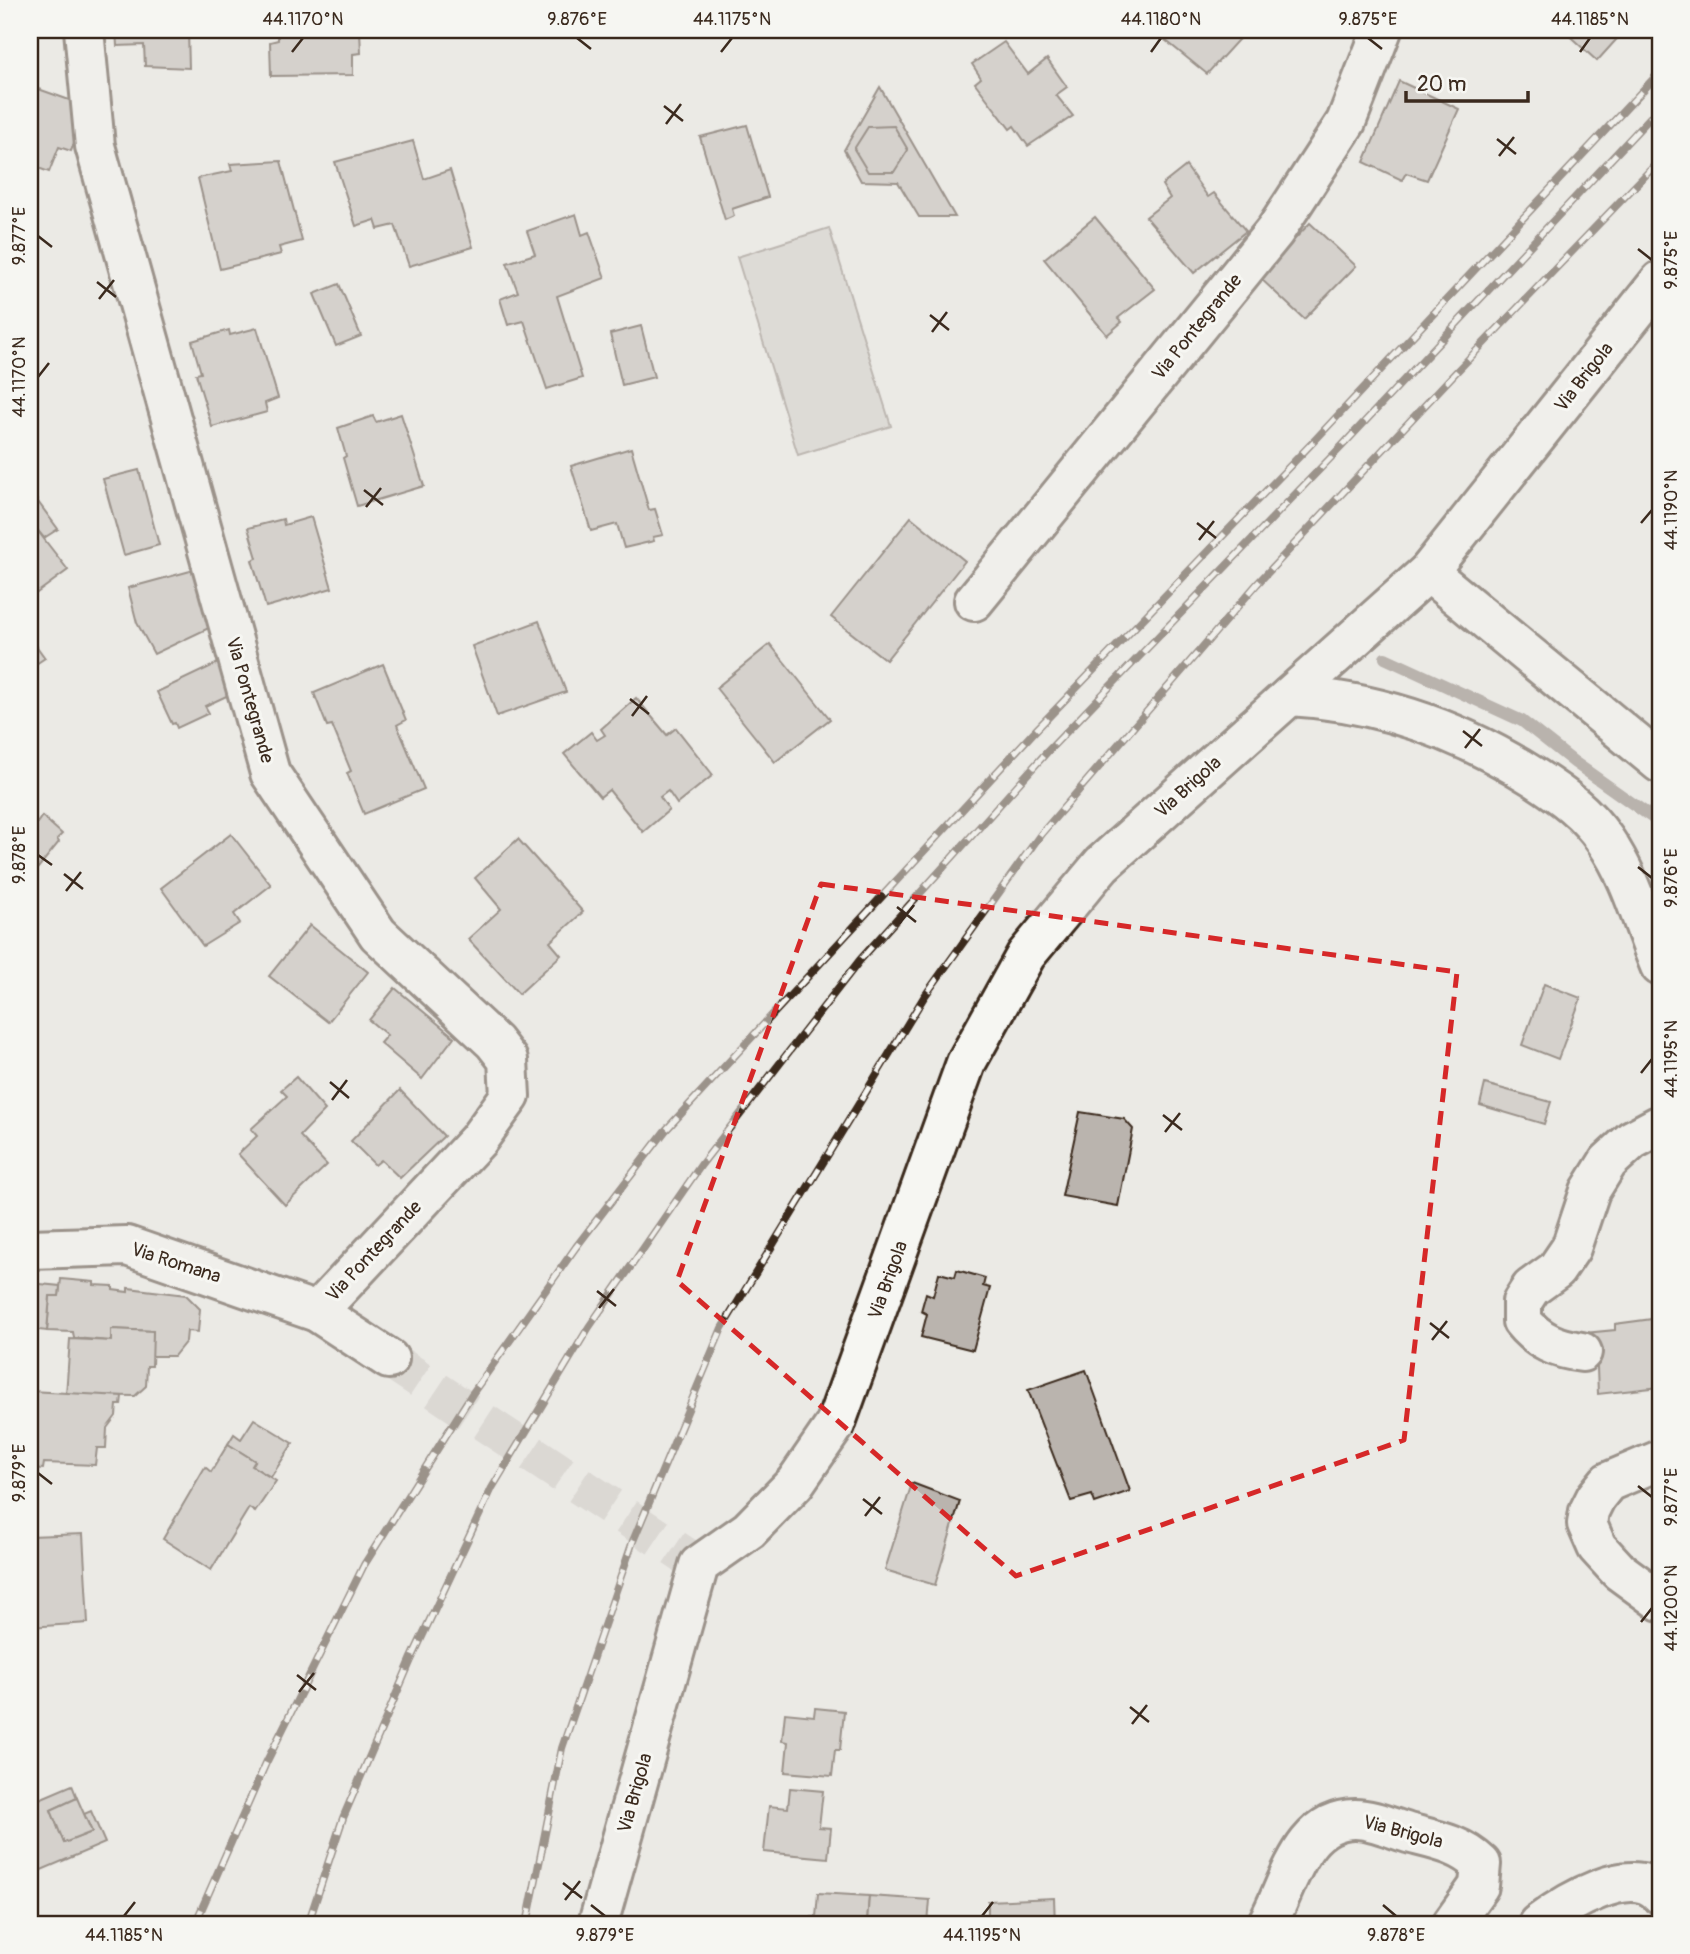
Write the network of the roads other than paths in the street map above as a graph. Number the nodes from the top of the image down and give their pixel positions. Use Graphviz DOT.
graph roads {
  1 [pos="84,30"];
  2 [pos="1382,30"];
  3 [pos="1660,281"];
  4 [pos="1428,572"];
  5 [pos="974,601"];
  6 [pos="1290,696"];
  7 [pos="1660,763"];
  8 [pos="1660,966"];
  9 [pos="1660,1125"];
  10 [pos="30,1249"];
  11 [pos="317,1312"];
  12 [pos="1582,1352"];
  13 [pos="389,1359"];
  14 [pos="1660,1460"];
  15 [pos="1660,1601"];
  16 [pos="1660,1894"];
  17 [pos="598,1924"];
  18 [pos="1267,1924"];
  19 [pos="1452,1924"];
  20 [pos="1538,1924"];
  1 -- 11 [label="street, Via Pontegrande"];
  2 -- 5 [label="street, Via Pontegrande"];
  3 -- 4 [label="street, Via Brigola"];
  4 -- 6 [label="street, Via Brigola"];
  4 -- 7 [label="street"];
  6 -- 8 [label="street"];
  6 -- 17 [label="street, Via Brigola"];
  9 -- 12 [label="street"];
  10 -- 11 [label="street, Via Romana"];
  11 -- 13 [label="street, Via Romana"];
  14 -- 15 [label="street"];
  16 -- 20 [label="street"];
  18 -- 19 [label="street, Via Brigola"];
}
